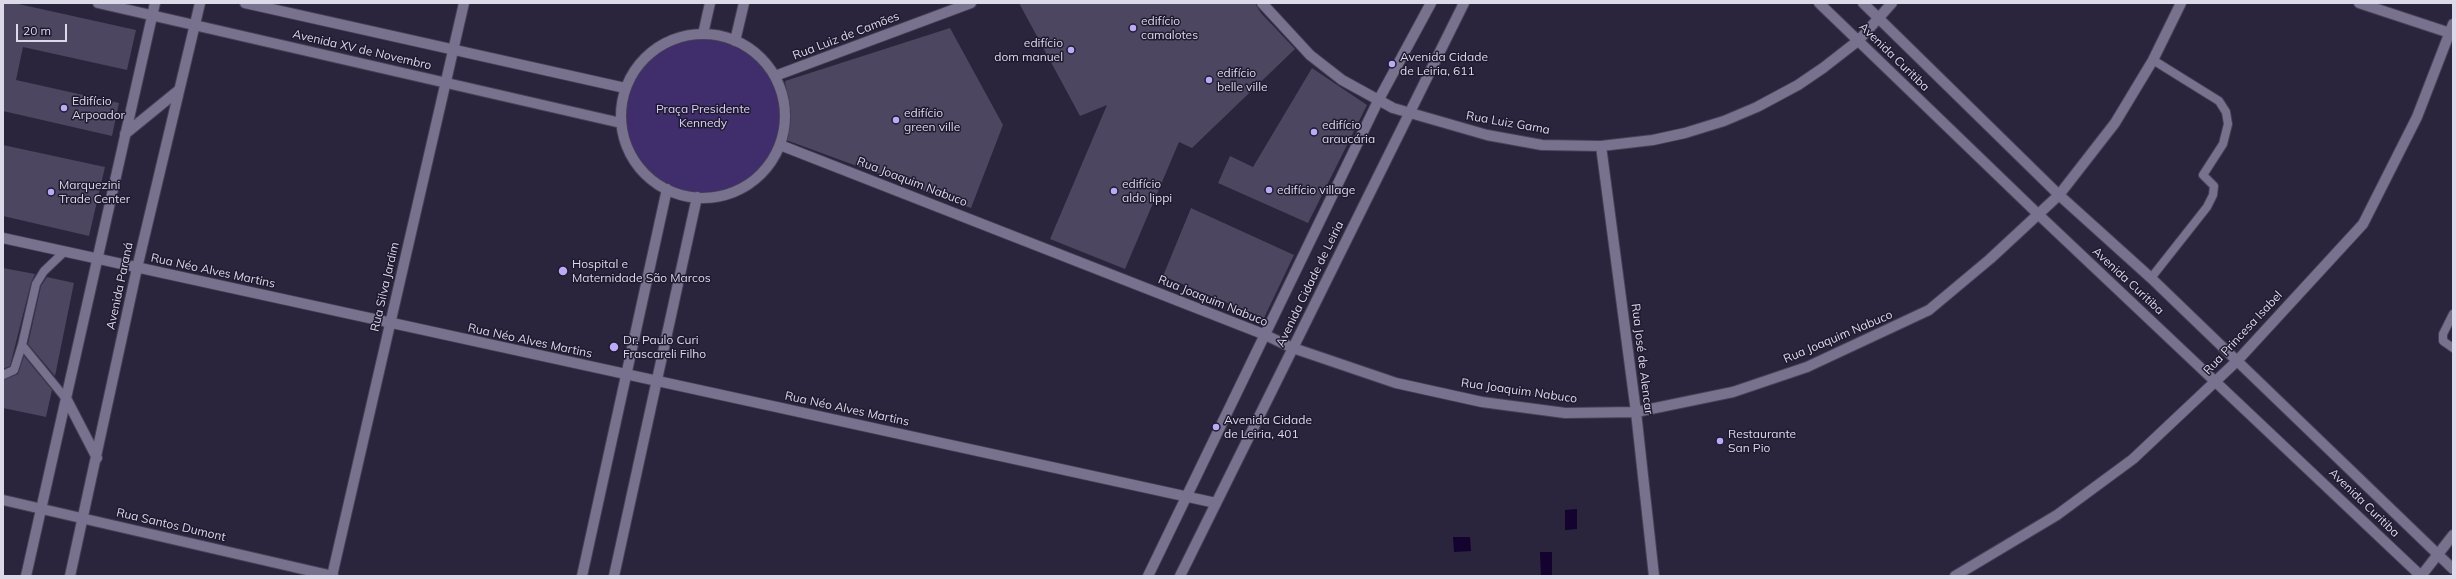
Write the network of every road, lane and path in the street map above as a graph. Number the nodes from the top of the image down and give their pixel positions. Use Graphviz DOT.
graph roads {
  1 [pos="98,3"];
  2 [pos="155,3"];
  3 [pos="200,3"];
  4 [pos="246,3"];
  5 [pos="464,3"];
  6 [pos="710,3"];
  7 [pos="744,3"];
  8 [pos="970,3"];
  9 [pos="1262,3"];
  10 [pos="1431,3"];
  11 [pos="1464,3"];
  12 [pos="1819,3"];
  13 [pos="1863,3"];
  14 [pos="1892,3"];
  15 [pos="2181,3"];
  16 [pos="2359,3"];
  17 [pos="152,16"];
  18 [pos="1879,19"];
  19 [pos="194,26"];
  20 [pos="2452,30"];
  21 [pos="703,34"];
  22 [pos="1859,40"];
  23 [pos="735,41"];
  24 [pos="454,50"];
  25 [pos="2153,60"];
  26 [pos="775,76"];
  27 [pos="446,83"];
  28 [pos="625,88"];
  29 [pos="179,90"];
  30 [pos="1378,101"];
  31 [pos="1409,114"];
  32 [pos="621,123"];
  33 [pos="125,134"];
  34 [pos="780,145"];
  35 [pos="1601,146"];
  36 [pos="667,189"];
  37 [pos="2059,196"];
  38 [pos="696,197"];
  39 [pos="2040,216"];
  40 [pos="3,238"];
  41 [pos="64,252"];
  42 [pos="97,259"];
  43 [pos="137,268"];
  44 [pos="2151,278"];
  45 [pos="2453,314"];
  46 [pos="390,323"];
  47 [pos="1263,334"];
  48 [pos="22,345"];
  49 [pos="1293,348"];
  50 [pos="2453,348"];
  51 [pos="2237,361"];
  52 [pos="3,375"];
  53 [pos="626,375"];
  54 [pos="656,381"];
  55 [pos="2217,382"];
  56 [pos="67,400"];
  57 [pos="1636,412"];
  58 [pos="97,458"];
  59 [pos="1186,496"];
  60 [pos="3,500"];
  61 [pos="1216,504"];
  62 [pos="41,508"];
  63 [pos="82,517"];
  64 [pos="2453,535"];
  65 [pos="2438,556"];
  66 [pos="2453,569"];
  67 [pos="26,576"];
  68 [pos="70,576"];
  69 [pos="333,576"];
  70 [pos="582,576"];
  71 [pos="614,576"];
  72 [pos="1148,576"];
  73 [pos="1180,576"];
  74 [pos="1654,576"];
  75 [pos="1955,576"];
  76 [pos="2421,576"];
  1 -- 17 [label="main road, Avenida XV de Novembro"];
  2 -- 17 [label="main road"];
  3 -- 19 [label="main road, Avenida Paraná"];
  4 -- 24 [label="main road, Avenida XV de Novembro"];
  5 -- 24 [label="main road, Rua Silva Jardim"];
  6 -- 21 [label="main road"];
  7 -- 23 [label="main road"];
  8 -- 26 [label="main road, Rua Luiz de Camões"];
  9 -- 30 [label="main road, Rua Luiz Gama"];
  10 -- 30 [label="main road, Avenida Cidade de Leiria"];
  11 -- 31 [label="main road, Avenida Cidade de Leiria"];
  12 -- 22 [label="main road, Avenida Curitiba"];
  13 -- 18 [label="main road, Avenida Curitiba"];
  14 -- 18 [label="main road, Rua Luiz Gama"];
  15 -- 25 [label="main road, Rua Joaquim Nabuco"];
  16 -- 20 [label="main road"];
  17 -- 19 [label="main road, Avenida XV de Novembro"];
  17 -- 33 [label="main road"];
  18 -- 22 [label="main road, Rua Luiz Gama"];
  18 -- 37 [label="main road, Avenida Curitiba"];
  19 -- 27 [label="main road, Avenida XV de Novembro"];
  19 -- 29 [label="main road, Avenida Paraná"];
  20 -- 51 [label="main road, Rua Princesa Isabel"];
  21 -- 23 [label="main road"];
  21 -- 28 [label="main road"];
  22 -- 35 [label="main road, Rua Luiz Gama"];
  22 -- 39 [label="main road, Avenida Curitiba"];
  23 -- 26 [label="main road"];
  24 -- 27 [label="main road, Rua Silva Jardim"];
  24 -- 28 [label="main road, Avenida XV de Novembro"];
  25 -- 37 [label="main road, Rua Joaquim Nabuco"];
  25 -- 44 [label="lane"];
  26 -- 34 [label="main road"];
  27 -- 32 [label="main road, Avenida XV de Novembro"];
  27 -- 46 [label="main road, Rua Silva Jardim"];
  28 -- 32 [label="main road"];
  29 -- 33 [label="main road"];
  29 -- 43 [label="main road, Avenida Paraná"];
  30 -- 31 [label="main road, Rua Luiz Gama"];
  30 -- 47 [label="main road, Avenida Cidade de Leiria"];
  31 -- 35 [label="main road, Rua Luiz Gama"];
  31 -- 49 [label="main road, Avenida Cidade de Leiria"];
  32 -- 36 [label="main road"];
  33 -- 42 [label="main road"];
  34 -- 38 [label="main road"];
  34 -- 47 [label="main road, Rua Joaquim Nabuco"];
  35 -- 57 [label="main road, Rua José de Alencar"];
  36 -- 38 [label="main road"];
  36 -- 53 [label="main road"];
  37 -- 39 [label="main road, Rua Joaquim Nabuco"];
  37 -- 44 [label="main road, Avenida Curitiba"];
  38 -- 54 [label="main road"];
  39 -- 55 [label="main road, Avenida Curitiba"];
  39 -- 57 [label="main road, Rua Joaquim Nabuco"];
  40 -- 41 [label="main road, Rua Néo Alves Martins"];
  41 -- 42 [label="main road, Rua Néo Alves Martins"];
  41 -- 48 [label="lane"];
  42 -- 43 [label="main road, Rua Néo Alves Martins"];
  42 -- 56 [label="main road"];
  43 -- 46 [label="main road, Rua Néo Alves Martins"];
  43 -- 58 [label="main road, Avenida Paraná"];
  44 -- 51 [label="main road, Avenida Curitiba"];
  45 -- 50 [label="lane"];
  46 -- 53 [label="main road, Rua Néo Alves Martins"];
  46 -- 69 [label="main road, Rua Silva Jardim"];
  47 -- 49 [label="main road, Rua Joaquim Nabuco"];
  47 -- 59 [label="main road, Avenida Cidade de Leiria"];
  48 -- 52 [label="lane"];
  48 -- 56 [label="lane"];
  49 -- 57 [label="main road, Rua Joaquim Nabuco"];
  49 -- 61 [label="main road, Avenida Cidade de Leiria"];
  51 -- 55 [label="main road, Rua Princesa Isabel"];
  51 -- 65 [label="main road, Avenida Curitiba"];
  53 -- 54 [label="main road, Rua Néo Alves Martins"];
  53 -- 70 [label="main road"];
  54 -- 59 [label="main road, Rua Néo Alves Martins"];
  54 -- 71 [label="main road"];
  55 -- 75 [label="main road, Rua Princesa Isabel"];
  55 -- 76 [label="main road, Avenida Curitiba"];
  56 -- 58 [label="main road"];
  56 -- 62 [label="main road"];
  57 -- 74 [label="main road, Rua José de Alencar"];
  58 -- 63 [label="main road, Avenida Paraná"];
  59 -- 61 [label="main road, Rua Néo Alves Martins"];
  59 -- 72 [label="main road, Avenida Cidade de Leiria"];
  60 -- 62 [label="main road, Rua Santos Dumont"];
  61 -- 73 [label="main road, Avenida Cidade de Leiria"];
  62 -- 63 [label="main road, Rua Santos Dumont"];
  62 -- 67 [label="main road"];
  63 -- 68 [label="main road, Avenida Paraná"];
  63 -- 69 [label="main road, Rua Santos Dumont"];
  64 -- 65 [label="main road"];
  65 -- 66 [label="main road, Avenida Curitiba"];
  65 -- 76 [label="main road"];
}
